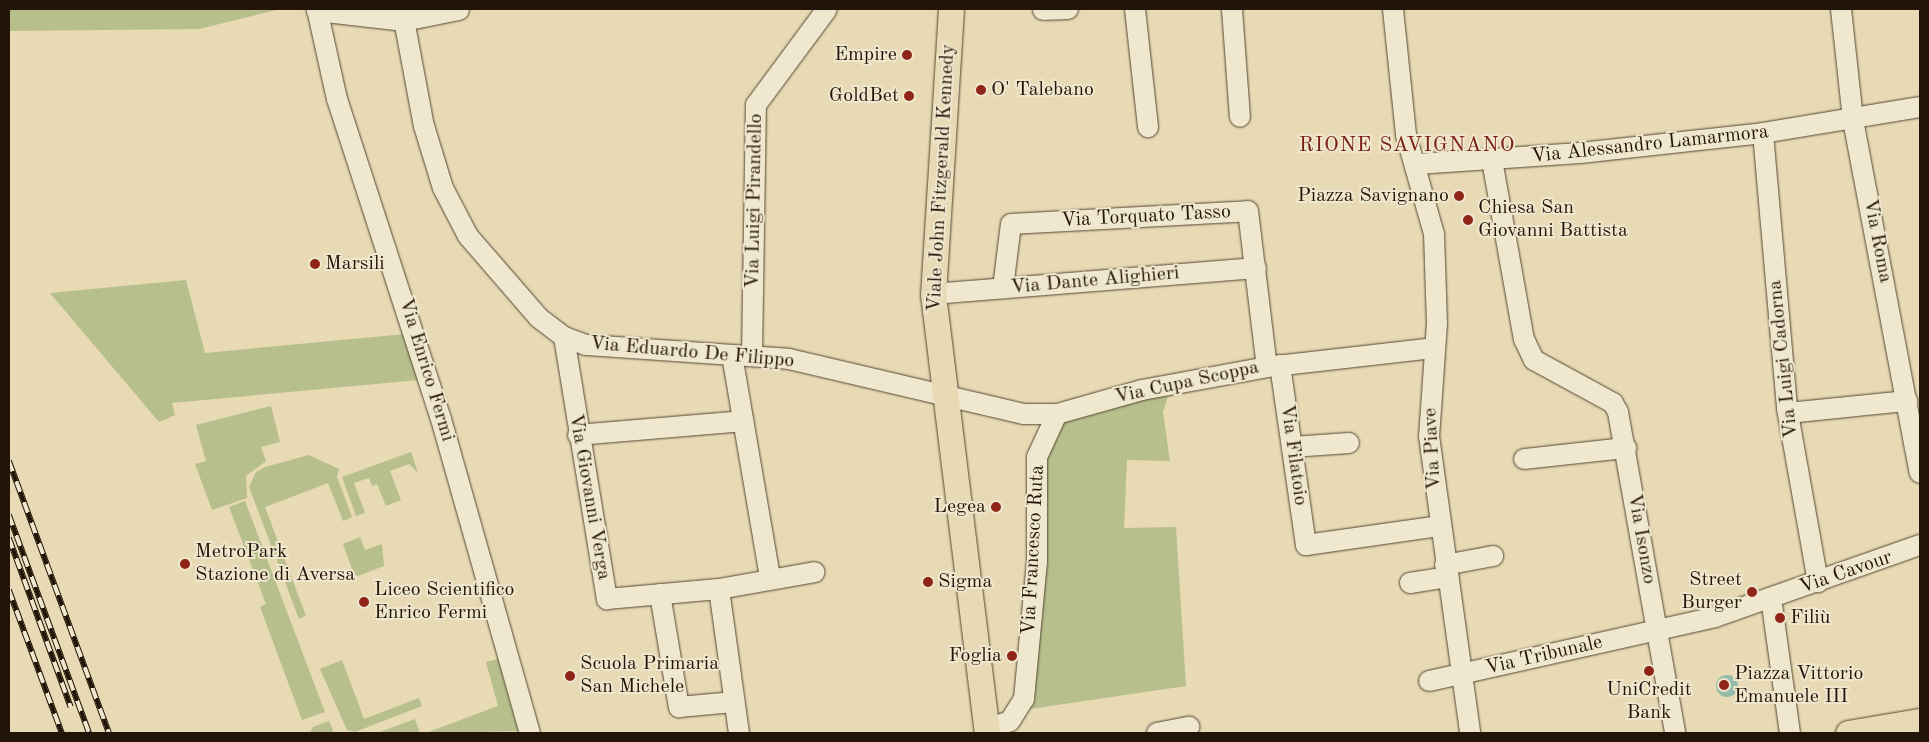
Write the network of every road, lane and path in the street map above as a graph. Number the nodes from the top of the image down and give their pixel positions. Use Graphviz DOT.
graph roads {
  1 [pos="827,9"];
  2 [pos="951,9"];
  3 [pos="1068,9"];
  4 [pos="1134,9"];
  5 [pos="1232,9"];
  6 [pos="1393,9"];
  7 [pos="1841,9"];
  8 [pos="317,10"];
  9 [pos="459,10"];
  10 [pos="1043,10"];
  11 [pos="403,15"];
  12 [pos="1920,107"];
  13 [pos="1240,117"];
  14 [pos="1854,120"];
  15 [pos="1148,127"];
  16 [pos="1763,133"];
  17 [pos="1492,166"];
  18 [pos="1418,170"];
  19 [pos="1256,268"];
  20 [pos="1003,288"];
  21 [pos="933,294"];
  22 [pos="564,337"];
  23 [pos="1434,348"];
  24 [pos="732,355"];
  25 [pos="752,356"];
  26 [pos="1274,366"];
  27 [pos="943,398"];
  28 [pos="1912,403"];
  29 [pos="1788,413"];
  30 [pos="1058,414"];
  31 [pos="743,420"];
  32 [pos="578,435"];
  33 [pos="1349,443"];
  34 [pos="1292,447"];
  35 [pos="1626,448"];
  36 [pos="1524,459"];
  37 [pos="1920,473"];
  38 [pos="1439,526"];
  39 [pos="1920,545"];
  40 [pos="1493,556"];
  41 [pos="1446,571"];
  42 [pos="815,572"];
  43 [pos="770,578"];
  44 [pos="1818,582"];
  45 [pos="1410,583"];
  46 [pos="719,589"];
  47 [pos="660,594"];
  48 [pos="1771,598"];
  49 [pos="1658,630"];
  50 [pos="1461,675"];
  51 [pos="1429,681"];
  52 [pos="734,702"];
  53 [pos="1920,721"];
  54 [pos="1189,727"];
  55 [pos="987,731"];
  56 [pos="530,733"];
  57 [pos="739,733"];
  58 [pos="1157,733"];
  59 [pos="1470,733"];
  60 [pos="1675,733"];
  61 [pos="1790,733"];
  62 [pos="1848,733"];
  1 -- 25 [label="street, Via Luigi Pirandello"];
  2 -- 21 [label="main road, Viale John Fitzgerald Kennedy"];
  3 -- 10 [label="street"];
  4 -- 15 [label="street"];
  5 -- 13 [label="street"];
  6 -- 18 [label="street, Via Piave"];
  7 -- 14 [label="street, Via Roma"];
  8 -- 11 [label="street"];
  8 -- 56 [label="street, Via Enrico Fermi"];
  9 -- 11 [label="street"];
  11 -- 22 [label="street, Via Eduardo De Filippo"];
  12 -- 14 [label="street, Via Alessandro Lamarmora"];
  14 -- 16 [label="street, Via Alessandro Lamarmora"];
  14 -- 28 [label="street, Via Roma"];
  16 -- 17 [label="street, Via Alessandro Lamarmora"];
  16 -- 29 [label="street, Via Luigi Cadorna"];
  17 -- 18 [label="street, Via Alessandro Lamarmora"];
  17 -- 35 [label="street, Via Isonzo"];
  18 -- 23 [label="street, Via Piave"];
  19 -- 20 [label="street, Via Dante Alighieri"];
  19 -- 20 [label="street, Via Torquato Tasso"];
  19 -- 26 [label="street, Via Torquato Tasso"];
  20 -- 21 [label="street, Via Dante Alighieri"];
  21 -- 27 [label="main road, Viale John Fitzgerald Kennedy"];
  22 -- 24 [label="street, Via Eduardo De Filippo"];
  22 -- 32 [label="street, Via Giovanni Verga"];
  23 -- 26 [label="street, Via Cupa Scoppa"];
  23 -- 38 [label="street, Via Piave"];
  24 -- 25 [label="street, Via Eduardo De Filippo"];
  24 -- 31 [label="street"];
  25 -- 27 [label="street, Via Eduardo De Filippo"];
  26 -- 30 [label="street, Via Cupa Scoppa"];
  26 -- 34 [label="street, Via Filatoio"];
  27 -- 30 [label="street, Via Cupa Scoppa"];
  27 -- 55 [label="main road, Viale John Fitzgerald Kennedy"];
  28 -- 29 [label="street"];
  28 -- 37 [label="street, Via Roma"];
  29 -- 44 [label="street, Via Luigi Cadorna"];
  30 -- 55 [label="street, Via Francesco Ruta"];
  31 -- 32 [label="street"];
  31 -- 43 [label="street"];
  32 -- 47 [label="street, Via Giovanni Verga"];
  33 -- 34 [label="street"];
  34 -- 38 [label="street, Via Filatoio"];
  35 -- 36 [label="street"];
  35 -- 49 [label="street, Via Isonzo"];
  38 -- 41 [label="street, Via Piave"];
  39 -- 44 [label="street, Via Cavour"];
  40 -- 41 [label="street"];
  41 -- 45 [label="street"];
  41 -- 50 [label="street, Via Piave"];
  42 -- 43 [label="street, Via Giovanni Verga"];
  43 -- 46 [label="street, Via Giovanni Verga"];
  44 -- 48 [label="street, Via Cavour"];
  46 -- 47 [label="street, Via Giovanni Verga"];
  46 -- 52 [label="street"];
  47 -- 52 [label="street"];
  48 -- 49 [label="street"];
  48 -- 61 [label="street"];
  49 -- 50 [label="street, Via Tribunale"];
  49 -- 60 [label="street"];
  50 -- 51 [label="street, Via Tribunale"];
  50 -- 59 [label="street, Via Piave"];
  52 -- 57 [label="street"];
  53 -- 62 [label="main road"];
  54 -- 58 [label="street"];
}
